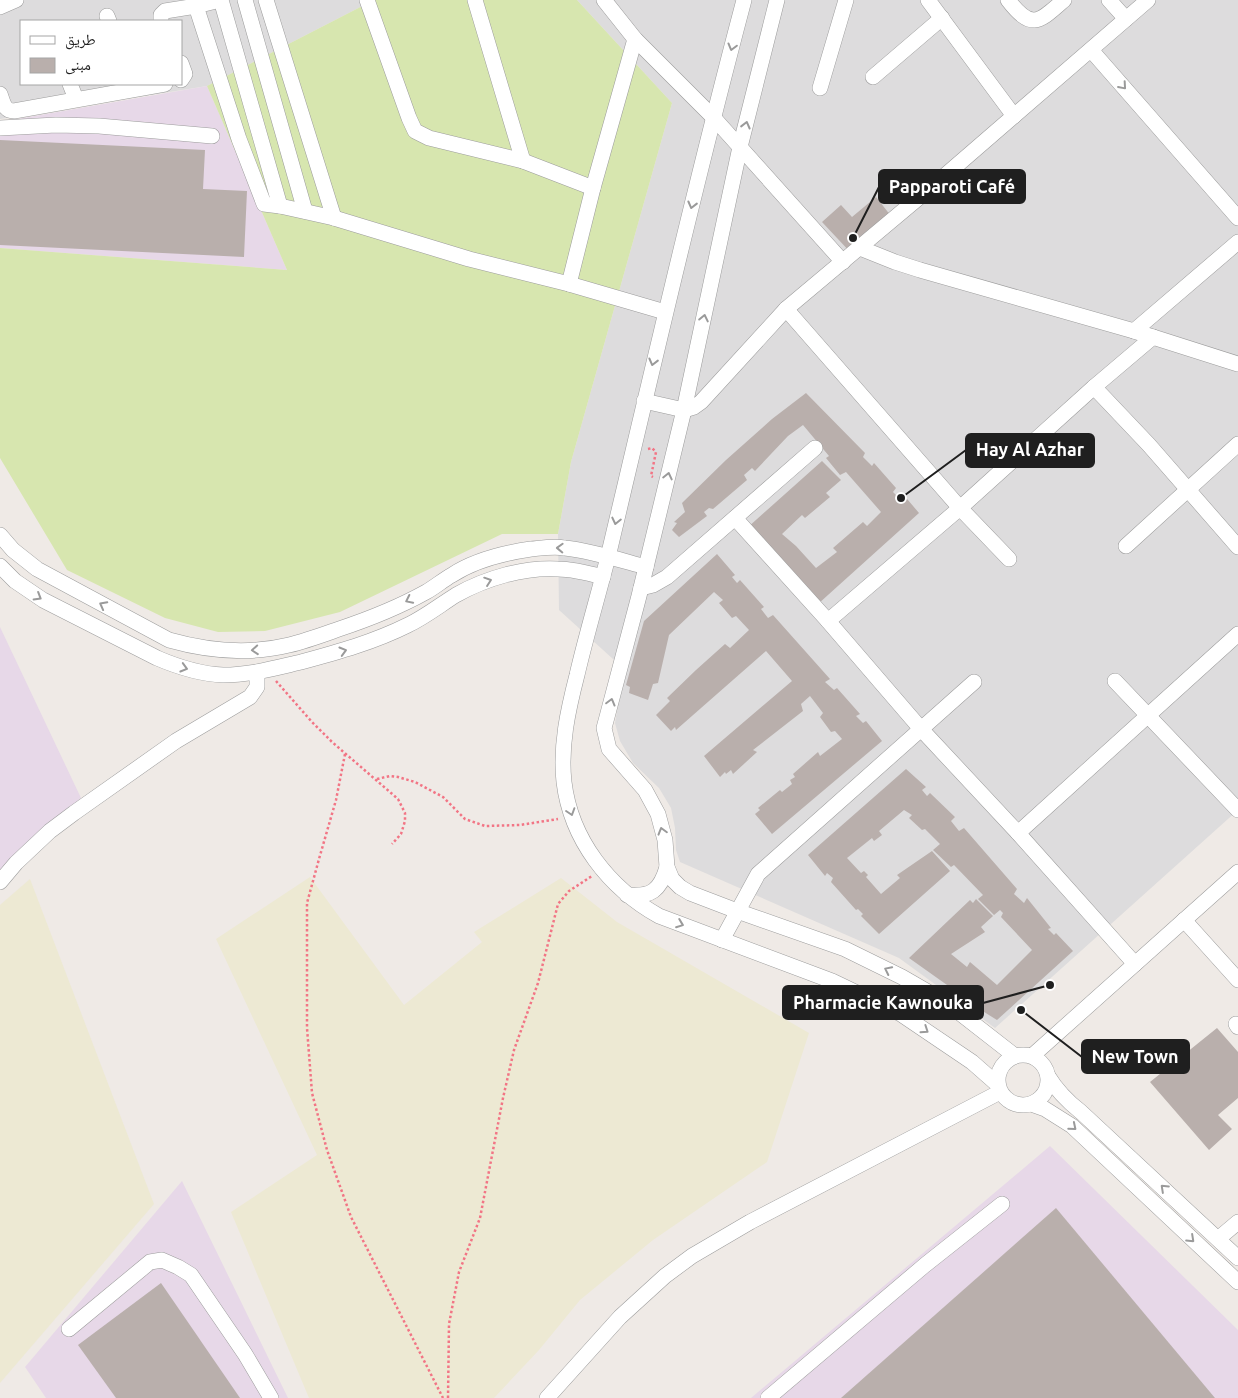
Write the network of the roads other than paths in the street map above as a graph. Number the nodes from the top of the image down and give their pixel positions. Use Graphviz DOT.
graph roads {
  1 [pos="16,0"];
  2 [pos="220,0"];
  3 [pos="245,0"];
  4 [pos="266,0"];
  5 [pos="367,0"];
  6 [pos="475,0"];
  7 [pos="744,0"];
  8 [pos="777,0"];
  9 [pos="846,0"];
  10 [pos="928,0"];
  11 [pos="1008,0"];
  12 [pos="1064,0"];
  13 [pos="1109,0"];
  14 [pos="1148,0"];
  15 [pos="608,2"];
  16 [pos="195,3"];
  17 [pos="0,6"];
  18 [pos="942,18"];
  19 [pos="1126,19"];
  20 [pos="161,20"];
  21 [pos="636,39"];
  22 [pos="1091,50"];
  23 [pos="182,66"];
  24 [pos="182,78"];
  25 [pos="873,78"];
  26 [pos="70,85"];
  27 [pos="150,85"];
  28 [pos="136,86"];
  29 [pos="820,88"];
  30 [pos="0,94"];
  31 [pos="76,99"];
  32 [pos="1014,116"];
  33 [pos="713,117"];
  34 [pos="0,128"];
  35 [pos="212,136"];
  36 [pos="740,147"];
  37 [pos="523,161"];
  38 [pos="592,188"];
  39 [pos="280,206"];
  40 [pos="305,211"];
  41 [pos="1236,212"];
  42 [pos="334,218"];
  43 [pos="1238,242"];
  44 [pos="860,248"];
  45 [pos="843,262"];
  46 [pos="569,284"];
  47 [pos="786,309"];
  48 [pos="665,312"];
  49 [pos="1134,331"];
  50 [pos="1154,338"];
  51 [pos="1238,364"];
  52 [pos="1094,387"];
  53 [pos="644,401"];
  54 [pos="684,410"];
  55 [pos="1238,444"];
  56 [pos="815,448"];
  57 [pos="1188,490"];
  58 [pos="960,508"];
  59 [pos="735,518"];
  60 [pos="0,536"];
  61 [pos="1126,546"];
  62 [pos="1238,547"];
  63 [pos="608,556"];
  64 [pos="1009,559"];
  65 [pos="0,566"];
  66 [pos="646,567"];
  67 [pos="603,577"];
  68 [pos="641,588"];
  69 [pos="828,621"];
  70 [pos="1238,634"];
  71 [pos="262,671"];
  72 [pos="1115,681"];
  73 [pos="974,682"];
  74 [pos="1147,716"];
  75 [pos="921,729"];
  76 [pos="1238,810"];
  77 [pos="1018,833"];
  78 [pos="667,868"];
  79 [pos="1238,872"];
  80 [pos="0,882"];
  81 [pos="627,894"];
  82 [pos="737,911"];
  83 [pos="1184,920"];
  84 [pos="722,940"];
  85 [pos="1135,964"];
  86 [pos="1238,980"];
  87 [pos="1015,1056"];
  88 [pos="1032,1056"];
  89 [pos="1048,1076"];
  90 [pos="999,1088"];
  91 [pos="1031,1104"];
  92 [pos="1002,1204"];
  93 [pos="1238,1222"];
  94 [pos="1219,1238"];
  95 [pos="1238,1258"];
  96 [pos="1238,1282"];
  97 [pos="69,1329"];
  98 [pos="270,1398"];
  99 [pos="547,1398"];
  100 [pos="768,1398"];
  1 -- 17 [label="street"];
  2 -- 16 [label="street"];
  2 -- 39 [label="street"];
  3 -- 40 [label="street"];
  4 -- 42 [label="street"];
  5 -- 37 [label="street"];
  6 -- 37 [label="street"];
  7 -- 33 [label="street, one-way"];
  36 -- 8 [label="street, one-way"];
  9 -- 29 [label="street"];
  10 -- 18 [label="street"];
  11 -- 12 [label="street"];
  13 -- 19 [label="street"];
  14 -- 19 [label="street"];
  15 -- 21 [label="street"];
  16 -- 20 [label="street"];
  16 -- 39 [label="street"];
  18 -- 25 [label="street"];
  18 -- 32 [label="street"];
  19 -- 22 [label="street"];
  21 -- 33 [label="street"];
  21 -- 38 [label="street"];
  22 -- 32 [label="street"];
  22 -- 41 [label="street, one-way"];
  23 -- 24 [label="street"];
  26 -- 31 [label="street"];
  27 -- 28 [label="street"];
  28 -- 31 [label="street"];
  30 -- 31 [label="street"];
  32 -- 44 [label="street"];
  33 -- 36 [label="street"];
  33 -- 48 [label="street, one-way"];
  34 -- 35 [label="street"];
  36 -- 45 [label="street"];
  54 -- 36 [label="street, one-way"];
  37 -- 38 [label="street"];
  38 -- 46 [label="street"];
  39 -- 40 [label="street"];
  40 -- 42 [label="street"];
  42 -- 46 [label="street"];
  43 -- 49 [label="street"];
  44 -- 45 [label="street"];
  44 -- 49 [label="street"];
  45 -- 47 [label="street"];
  46 -- 48 [label="street"];
  47 -- 54 [label="street"];
  47 -- 58 [label="street"];
  48 -- 53 [label="street, one-way"];
  49 -- 50 [label="street"];
  50 -- 51 [label="street"];
  50 -- 52 [label="street"];
  52 -- 57 [label="street"];
  52 -- 58 [label="street"];
  53 -- 54 [label="street"];
  53 -- 63 [label="street, one-way"];
  66 -- 54 [label="street, one-way"];
  55 -- 57 [label="street"];
  56 -- 59 [label="street"];
  57 -- 61 [label="street"];
  57 -- 62 [label="street"];
  58 -- 64 [label="street"];
  58 -- 69 [label="street"];
  59 -- 68 [label="street"];
  59 -- 69 [label="street"];
  63 -- 60 [label="street, one-way"];
  63 -- 66 [label="street"];
  63 -- 67 [label="street"];
  65 -- 71 [label="street, one-way"];
  66 -- 68 [label="street"];
  71 -- 67 [label="street, one-way"];
  67 -- 81 [label="street, one-way"];
  78 -- 68 [label="street, one-way"];
  69 -- 75 [label="street"];
  70 -- 74 [label="street"];
  71 -- 80 [label="street"];
  72 -- 74 [label="street"];
  73 -- 75 [label="street"];
  74 -- 76 [label="street"];
  74 -- 77 [label="street"];
  75 -- 77 [label="street"];
  75 -- 82 [label="street"];
  77 -- 85 [label="street"];
  78 -- 81 [label="street"];
  78 -- 82 [label="street"];
  79 -- 83 [label="street"];
  81 -- 84 [label="street, one-way"];
  82 -- 84 [label="street"];
  87 -- 82 [label="street, one-way"];
  83 -- 85 [label="street"];
  83 -- 86 [label="street"];
  84 -- 90 [label="street, one-way"];
  85 -- 88 [label="street"];
  87 -- 88 [label="street"];
  87 -- 90 [label="street"];
  88 -- 89 [label="street"];
  89 -- 91 [label="street"];
  94 -- 89 [label="street, one-way"];
  90 -- 91 [label="street"];
  90 -- 99 [label="street"];
  91 -- 96 [label="street, one-way"];
  92 -- 100 [label="street"];
  93 -- 94 [label="street"];
  94 -- 95 [label="street"];
  97 -- 98 [label="street"];
}
